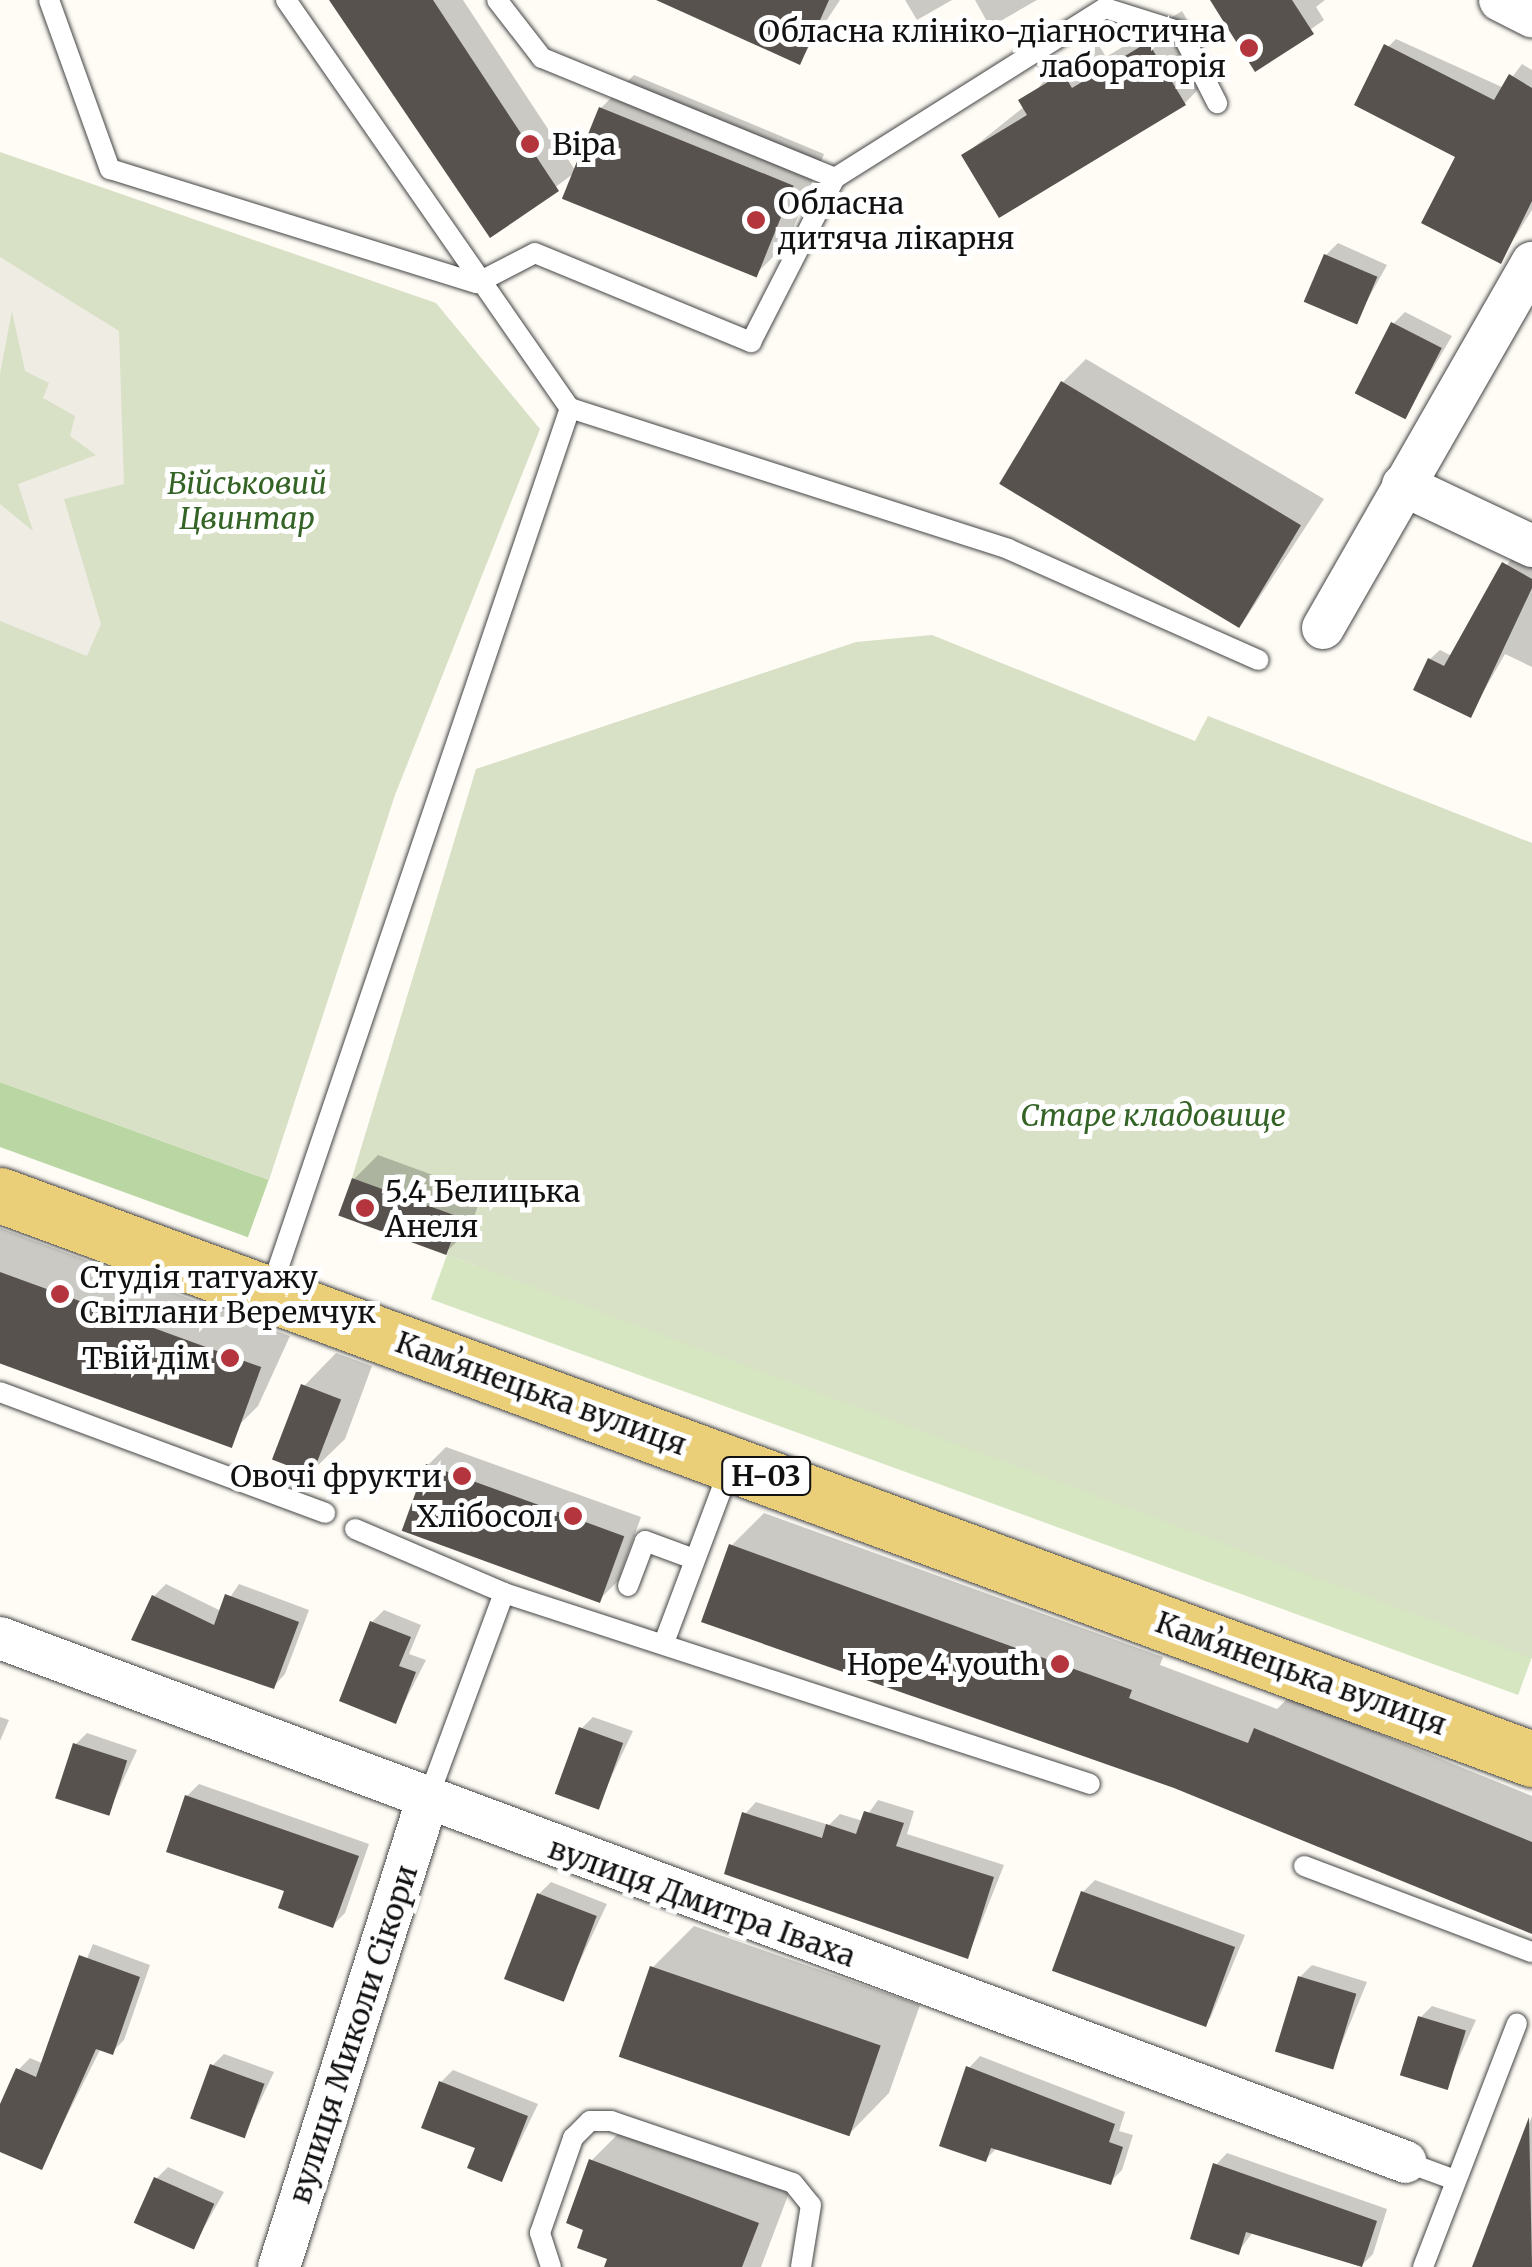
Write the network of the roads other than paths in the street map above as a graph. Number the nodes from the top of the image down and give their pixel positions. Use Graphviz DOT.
graph roads {
  1 [pos="49,0"];
  2 [pos="286,0"];
  3 [pos="497,0"];
  4 [pos="1500,0"];
  5 [pos="1532,16"];
  6 [pos="1217,102"];
  7 [pos="836,178"];
  8 [pos="1532,263"];
  9 [pos="477,283"];
  10 [pos="570,408"];
  11 [pos="1403,485"];
  12 [pos="1532,546"];
  13 [pos="1323,628"];
  14 [pos="1259,660"];
  15 [pos="0,1195"];
  16 [pos="269,1294"];
  17 [pos="0,1392"];
  18 [pos="731,1463"];
  19 [pos="325,1513"];
  20 [pos="355,1530"];
  21 [pos="691,1558"];
  22 [pos="628,1586"];
  23 [pos="504,1592"];
  24 [pos="0,1638"];
  25 [pos="665,1640"];
  26 [pos="1532,1759"];
  27 [pos="1090,1784"];
  28 [pos="427,1801"];
  29 [pos="1304,1866"];
  30 [pos="1532,1952"];
  31 [pos="1517,2024"];
  32 [pos="1406,2162"];
  33 [pos="1455,2180"];
  34 [pos="279,2267"];
  35 [pos="551,2267"];
  36 [pos="802,2267"];
  37 [pos="1423,2267"];
  1 -- 9 [label="lane"];
  2 -- 9 [label="lane"];
  3 -- 7 [label="lane"];
  4 -- 5 [label="street"];
  6 -- 7 [label="lane"];
  7 -- 9 [label="lane"];
  8 -- 11 [label="street"];
  9 -- 10 [label="lane"];
  10 -- 14 [label="lane"];
  10 -- 16 [label="lane"];
  11 -- 12 [label="street"];
  11 -- 13 [label="street"];
  15 -- 16 [label="main road, Камʼянецька вулиця / Н-03"];
  16 -- 18 [label="main road, Камʼянецька вулиця / Н-03"];
  17 -- 19 [label="lane"];
  18 -- 21 [label="lane"];
  18 -- 26 [label="main road, Камʼянецька вулиця / Н-03"];
  20 -- 23 [label="lane"];
  21 -- 22 [label="lane"];
  21 -- 25 [label="lane"];
  23 -- 25 [label="lane"];
  23 -- 28 [label="lane"];
  24 -- 28 [label="street, вулиця Дмитра Іваха"];
  25 -- 27 [label="lane"];
  28 -- 32 [label="street, вулиця Дмитра Іваха"];
  28 -- 34 [label="street, вулиця Миколи Сікори"];
  29 -- 30 [label="lane"];
  31 -- 33 [label="lane"];
  32 -- 33 [label="lane"];
  33 -- 37 [label="lane"];
  35 -- 36 [label="lane"];
}
